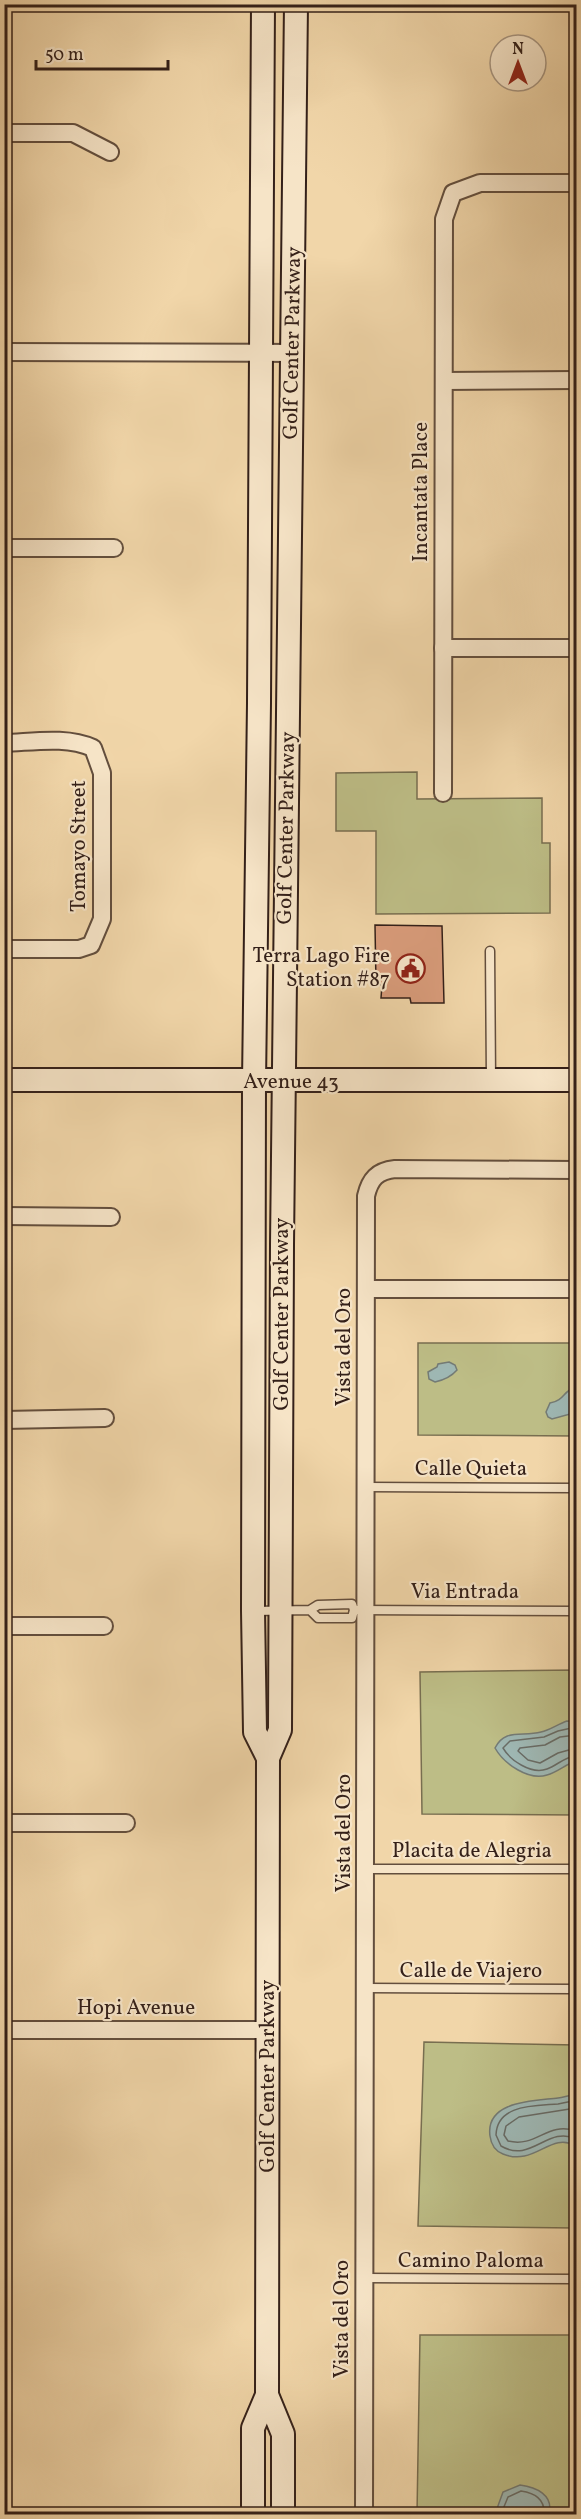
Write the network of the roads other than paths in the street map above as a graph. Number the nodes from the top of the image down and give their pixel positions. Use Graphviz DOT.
graph roads {
  1 [pos="263,4"];
  2 [pos="296,4"];
  3 [pos="4,133"];
  4 [pos="110,152"];
  5 [pos="576,183"];
  6 [pos="4,352"];
  7 [pos="261,353"];
  8 [pos="294,353"];
  9 [pos="576,380"];
  10 [pos="444,381"];
  11 [pos="4,548"];
  12 [pos="114,548"];
  13 [pos="443,648"];
  14 [pos="576,648"];
  15 [pos="4,743"];
  16 [pos="443,793"];
  17 [pos="4,949"];
  18 [pos="490,951"];
  19 [pos="4,1080"];
  20 [pos="491,1080"];
  21 [pos="576,1080"];
  22 [pos="254,1082"];
  23 [pos="284,1082"];
  24 [pos="576,1170"];
  25 [pos="4,1216"];
  26 [pos="111,1216"];
  27 [pos="367,1288"];
  28 [pos="576,1289"];
  29 [pos="105,1418"];
  30 [pos="4,1420"];
  31 [pos="366,1487"];
  32 [pos="576,1488"];
  33 [pos="310,1610"];
  34 [pos="360,1610"];
  35 [pos="253,1611"];
  36 [pos="281,1611"];
  37 [pos="576,1611"];
  38 [pos="4,1626"];
  39 [pos="104,1626"];
  40 [pos="268,1758"];
  41 [pos="4,1823"];
  42 [pos="126,1823"];
  43 [pos="367,1869"];
  44 [pos="576,1869"];
  45 [pos="366,1988"];
  46 [pos="576,1989"];
  47 [pos="4,2030"];
  48 [pos="268,2030"];
  49 [pos="365,2278"];
  50 [pos="576,2279"];
  51 [pos="267,2395"];
  52 [pos="253,2514"];
  53 [pos="283,2514"];
  54 [pos="364,2514"];
  1 -- 7 [label="main road, Golf Center Parkway"];
  2 -- 8 [label="main road, Golf Center Parkway"];
  3 -- 4 [label="street"];
  5 -- 10 [label="street, Incantata Place"];
  6 -- 7 [label="street"];
  7 -- 8 [label="street"];
  7 -- 22 [label="main road, Golf Center Parkway"];
  8 -- 23 [label="main road, Golf Center Parkway"];
  9 -- 10 [label="street"];
  10 -- 13 [label="street, Incantata Place"];
  11 -- 12 [label="street"];
  13 -- 14 [label="street"];
  13 -- 16 [label="street, Incantata Place"];
  15 -- 17 [label="street, Tomayo Street"];
  18 -- 20 [label="lane"];
  19 -- 22 [label="main road, Avenue 43"];
  20 -- 21 [label="main road, Avenue 43"];
  20 -- 23 [label="main road, Avenue 43"];
  22 -- 23 [label="main road, Avenue 43"];
  22 -- 35 [label="main road, Golf Center Parkway"];
  23 -- 36 [label="main road, Golf Center Parkway"];
  24 -- 27 [label="street, Vista del Oro"];
  25 -- 26 [label="street"];
  27 -- 28 [label="street"];
  27 -- 31 [label="street, Vista del Oro"];
  29 -- 30 [label="street"];
  31 -- 32 [label="lane, Calle Quieta"];
  31 -- 34 [label="street, Vista del Oro"];
  33 -- 34 [label="lane, Via Entrada"];
  33 -- 34 [label="lane, Via Entrada"];
  33 -- 36 [label="lane, Via Entrada"];
  34 -- 37 [label="lane, Via Entrada"];
  34 -- 43 [label="street, Vista del Oro"];
  35 -- 36 [label="lane, Via Entrada"];
  35 -- 40 [label="main road, Golf Center Parkway"];
  36 -- 40 [label="main road, Golf Center Parkway"];
  38 -- 39 [label="street"];
  40 -- 48 [label="main road, Golf Center Parkway"];
  41 -- 42 [label="street"];
  43 -- 44 [label="lane, Placita de Alegria"];
  43 -- 45 [label="street, Vista del Oro"];
  45 -- 46 [label="lane, Calle de Viajero"];
  45 -- 49 [label="street, Vista del Oro"];
  47 -- 48 [label="street, Hopi Avenue"];
  48 -- 51 [label="main road, Golf Center Parkway"];
  49 -- 50 [label="lane, Camino Paloma"];
  49 -- 54 [label="street, Vista del Oro"];
  51 -- 52 [label="main road, Golf Center Parkway"];
  51 -- 53 [label="main road, Golf Center Parkway"];
}
